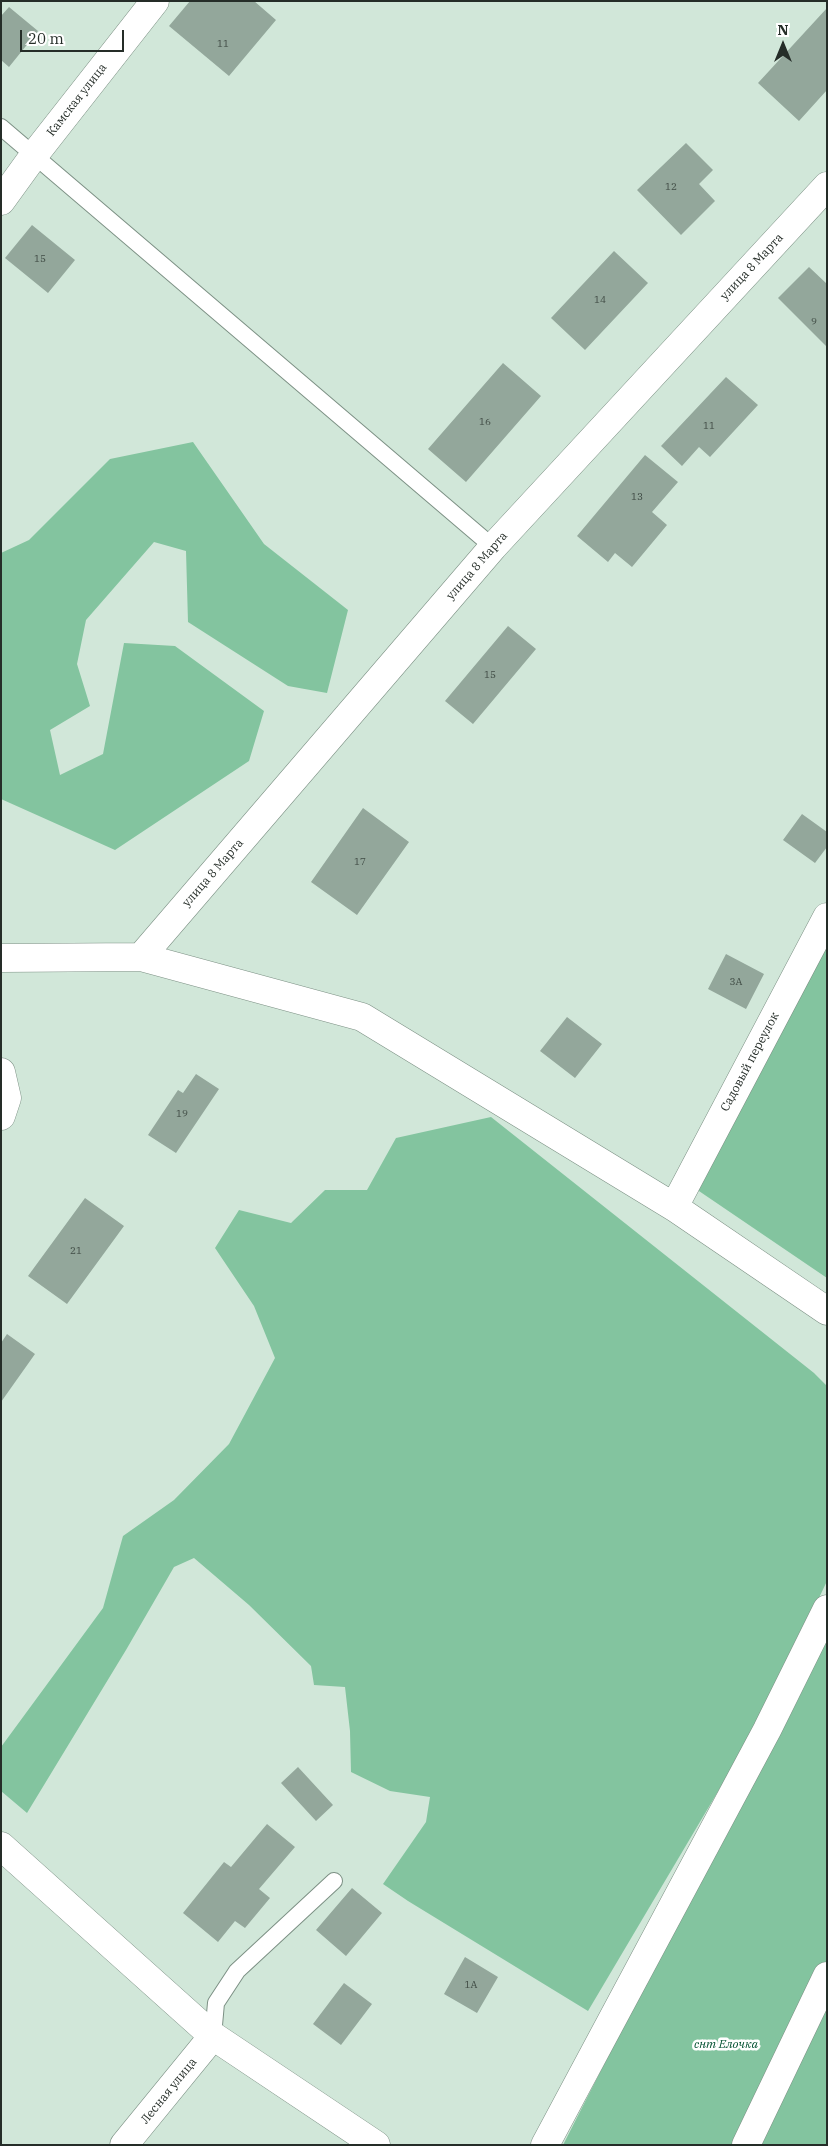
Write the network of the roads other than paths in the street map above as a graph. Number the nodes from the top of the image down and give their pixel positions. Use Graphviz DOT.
graph roads {
  1 [pos="155,1"];
  2 [pos="1,127"];
  3 [pos="34,154"];
  4 [pos="827,186"];
  5 [pos="1,201"];
  6 [pos="492,547"];
  7 [pos="827,917"];
  8 [pos="141,957"];
  9 [pos="1,958"];
  10 [pos="1,1072"];
  11 [pos="1,1116"];
  12 [pos="674,1207"];
  13 [pos="827,1311"];
  14 [pos="827,1609"];
  15 [pos="1,1846"];
  16 [pos="334,1881"];
  17 [pos="827,1976"];
  18 [pos="213,2036"];
  19 [pos="124,2145"];
  20 [pos="376,2145"];
  21 [pos="545,2145"];
  22 [pos="746,2145"];
  1 -- 3 [label="street, Камская улица"];
  2 -- 3 [label="lane"];
  3 -- 5 [label="street, Камская улица"];
  3 -- 6 [label="lane"];
  4 -- 6 [label="street, улица 8 Марта"];
  6 -- 8 [label="street, улица 8 Марта"];
  7 -- 12 [label="street, Садовый переулок"];
  8 -- 9 [label="street"];
  8 -- 12 [label="street"];
  10 -- 11 [label="street"];
  12 -- 13 [label="street"];
  14 -- 21 [label="street"];
  15 -- 18 [label="street"];
  16 -- 18 [label="lane"];
  17 -- 22 [label="street"];
  18 -- 19 [label="street, Лесная улица"];
  18 -- 20 [label="street"];
}
